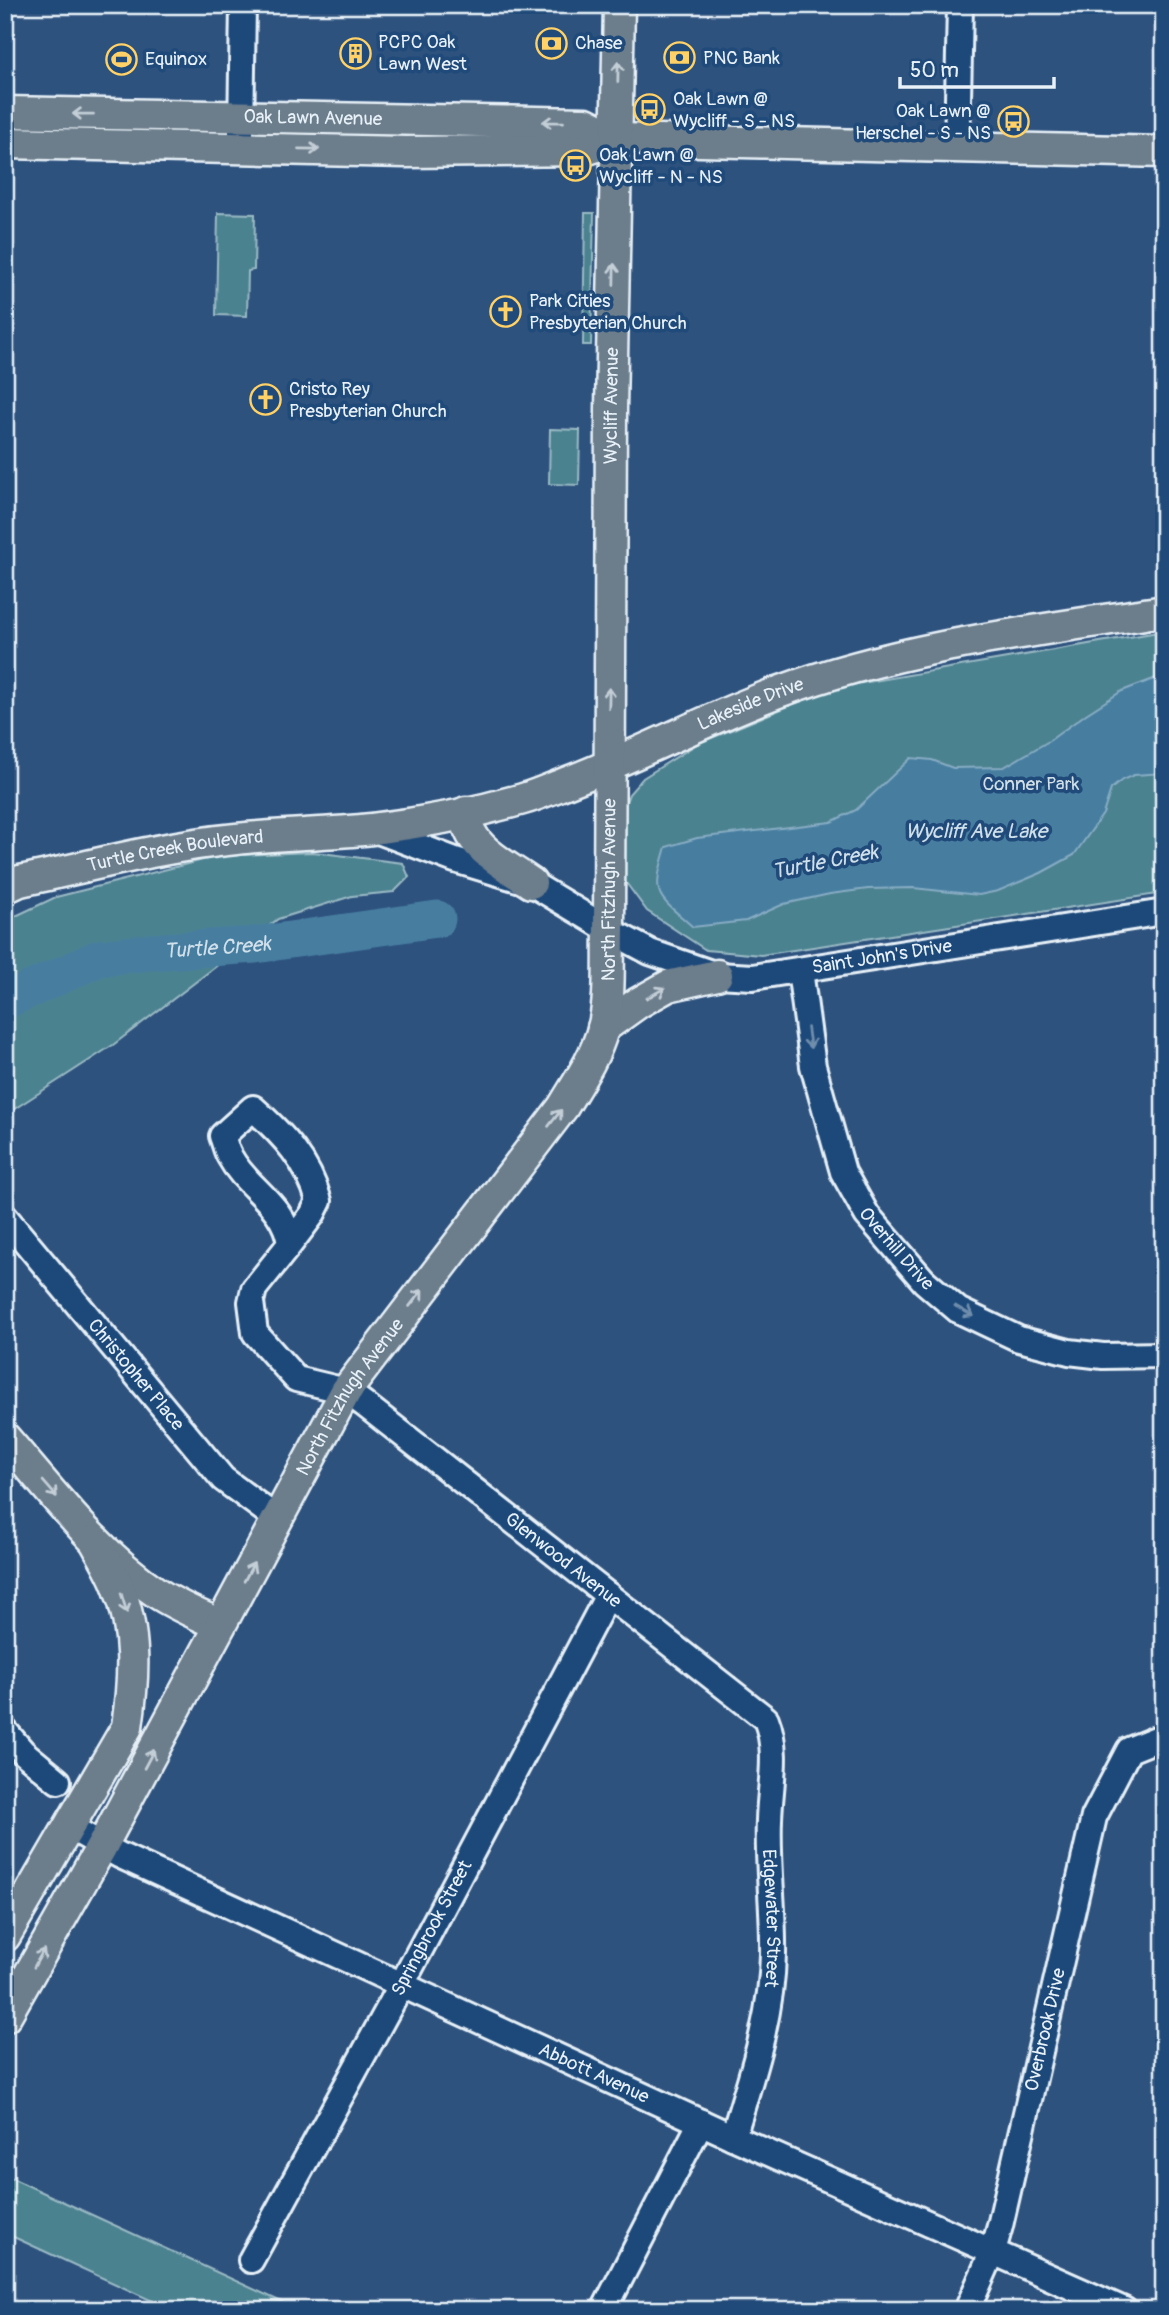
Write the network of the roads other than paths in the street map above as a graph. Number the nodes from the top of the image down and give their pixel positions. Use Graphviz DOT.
graph roads {
  1 [pos="243,5"];
  2 [pos="619,5"];
  3 [pos="960,5"];
  4 [pos="5,112"];
  5 [pos="190,116"];
  6 [pos="241,117"];
  7 [pos="617,139"];
  8 [pos="5,143"];
  9 [pos="189,147"];
  10 [pos="957,147"];
  11 [pos="241,148"];
  12 [pos="1164,152"];
  13 [pos="1164,611"];
  14 [pos="608,766"];
  15 [pos="466,812"];
  16 [pos="361,830"];
  17 [pos="531,883"];
  18 [pos="5,888"];
  19 [pos="1164,912"];
  20 [pos="609,930"];
  21 [pos="800,970"];
  22 [pos="717,975"];
  23 [pos="603,1028"];
  24 [pos="5,1217"];
  25 [pos="290,1244"];
  26 [pos="1164,1355"];
  27 [pos="346,1391"];
  28 [pos="5,1438"];
  29 [pos="277,1519"];
  30 [pos="95,1541"];
  31 [pos="608,1595"];
  32 [pos="220,1625"];
  33 [pos="5,1731"];
  34 [pos="773,1735"];
  35 [pos="1164,1736"];
  36 [pos="58,1780"];
  37 [pos="70,1827"];
  38 [pos="102,1846"];
  39 [pos="5,1936"];
  40 [pos="401,1984"];
  41 [pos="5,2017"];
  42 [pos="701,2122"];
  43 [pos="733,2137"];
  44 [pos="993,2251"];
  45 [pos="251,2260"];
  46 [pos="604,2310"];
  47 [pos="967,2310"];
  48 [pos="1124,2310"];
  1 -- 6 [label="street"];
  7 -- 2 [label="main road, Wycliff Avenue, one-way"];
  3 -- 10 [label="street"];
  5 -- 4 [label="main road, Oak Lawn Avenue, one-way"];
  5 -- 6 [label="main road, Oak Lawn Avenue"];
  5 -- 9 [label="main road"];
  7 -- 6 [label="main road, Oak Lawn Avenue, one-way"];
  6 -- 11 [label="street"];
  7 -- 10 [label="main road, Oak Lawn Avenue"];
  11 -- 7 [label="main road, Oak Lawn Avenue, one-way"];
  14 -- 7 [label="main road, Wycliff Avenue, one-way"];
  8 -- 9 [label="main road, Oak Lawn Avenue"];
  9 -- 11 [label="main road, Oak Lawn Avenue"];
  10 -- 12 [label="main road, Oak Lawn Avenue"];
  13 -- 14 [label="main road, Lakeside Drive"];
  14 -- 15 [label="main road, Lakeside Drive"];
  14 -- 20 [label="main road, North Fitzhugh Avenue"];
  15 -- 16 [label="main road, Lakeside Drive"];
  15 -- 17 [label="main road"];
  16 -- 17 [label="street, Turtle Creek Boulevard"];
  16 -- 18 [label="main road, Turtle Creek Boulevard"];
  17 -- 20 [label="street, Turtle Creek Boulevard"];
  19 -- 21 [label="street, Saint John's Drive"];
  20 -- 22 [label="street, Saint John's Drive"];
  20 -- 23 [label="main road, North Fitzhugh Avenue"];
  21 -- 22 [label="street, Saint John's Drive"];
  21 -- 26 [label="street, Overhill Drive, one-way"];
  23 -- 22 [label="main road, one-way"];
  27 -- 23 [label="main road, North Fitzhugh Avenue, one-way"];
  24 -- 29 [label="street, Christopher Place"];
  25 -- 25 [label="street"];
  25 -- 27 [label="street"];
  27 -- 29 [label="main road, North Fitzhugh Avenue"];
  27 -- 31 [label="street, Glenwood Avenue"];
  28 -- 30 [label="main road, one-way"];
  32 -- 29 [label="main road, North Fitzhugh Avenue, one-way"];
  30 -- 32 [label="main road"];
  30 -- 37 [label="main road, one-way"];
  31 -- 34 [label="street, Glenwood Avenue"];
  31 -- 40 [label="street, Springbrook Street"];
  38 -- 32 [label="main road, North Fitzhugh Avenue, one-way"];
  33 -- 36 [label="street"];
  34 -- 43 [label="street, Edgewater Street"];
  35 -- 44 [label="street, Overbrook Drive"];
  37 -- 38 [label="street, Abbott Avenue"];
  37 -- 39 [label="main road"];
  38 -- 40 [label="street, Abbott Avenue"];
  41 -- 38 [label="main road, North Fitzhugh Avenue, one-way"];
  40 -- 42 [label="street, Abbott Avenue"];
  40 -- 45 [label="street, Springbrook Street"];
  42 -- 43 [label="street, Abbott Avenue"];
  42 -- 46 [label="street"];
  43 -- 44 [label="street, Abbott Avenue"];
  44 -- 47 [label="street, Overbrook Drive"];
  44 -- 48 [label="street, Abbott Avenue"];
}
